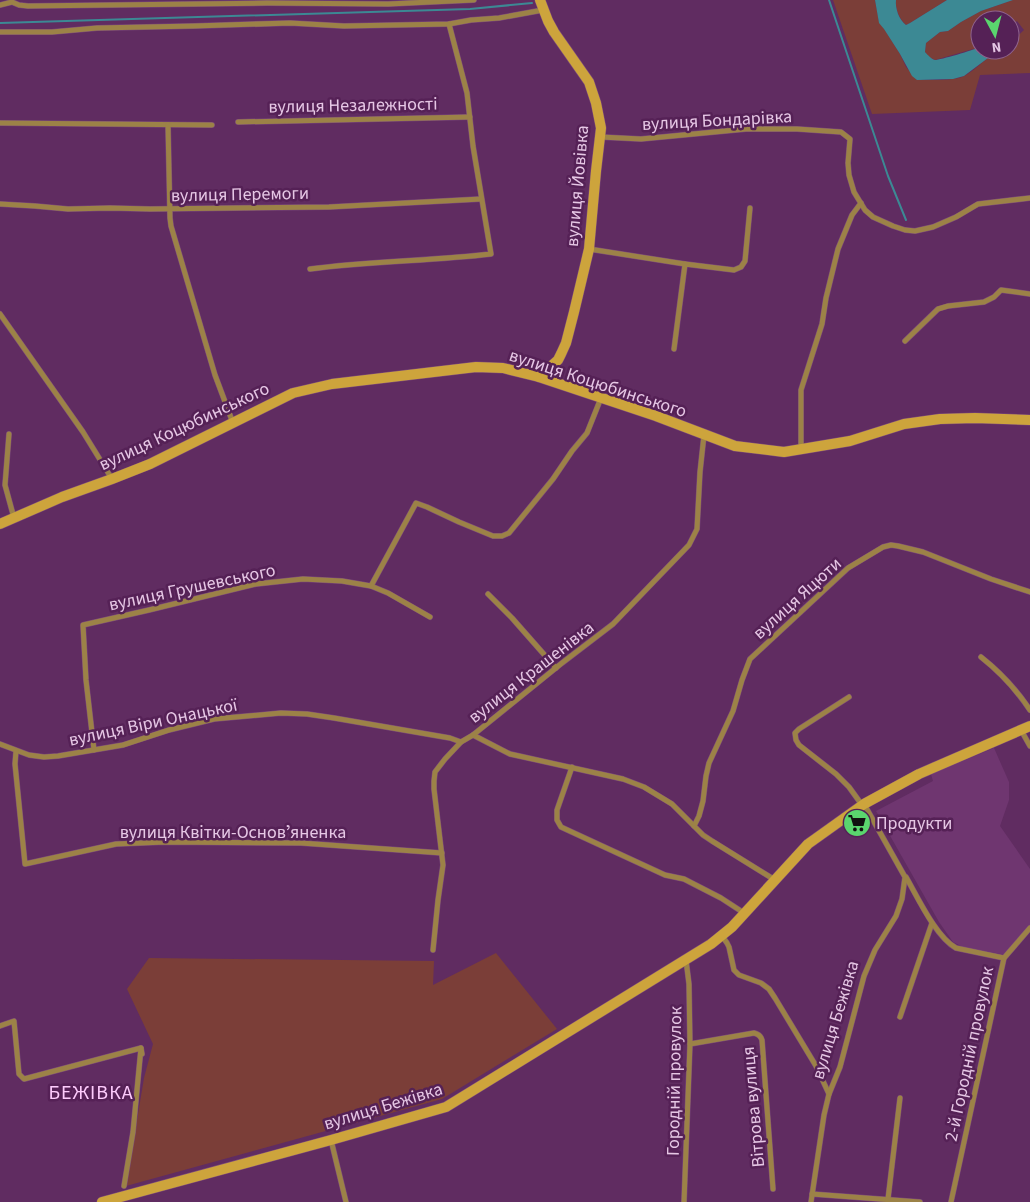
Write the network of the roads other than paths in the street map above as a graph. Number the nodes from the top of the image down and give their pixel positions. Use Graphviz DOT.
graph roads {
  1 [pos="474,0"];
  2 [pos="12,1"];
  3 [pos="387,2"];
  4 [pos="0,5"];
  5 [pos="542,5"];
  6 [pos="449,24"];
  7 [pos="0,32"];
  8 [pos="470,117"];
  9 [pos="238,122"];
  10 [pos="0,123"];
  11 [pos="168,125"];
  12 [pos="212,125"];
  13 [pos="601,137"];
  14 [pos="1030,198"];
  15 [pos="481,199"];
  16 [pos="861,203"];
  17 [pos="0,204"];
  18 [pos="750,208"];
  19 [pos="170,209"];
  20 [pos="589,249"];
  21 [pos="685,264"];
  22 [pos="310,269"];
  23 [pos="1030,294"];
  24 [pos="0,314"];
  25 [pos="905,341"];
  26 [pos="674,350"];
  27 [pos="539,377"];
  28 [pos="601,398"];
  29 [pos="1030,420"];
  30 [pos="234,423"];
  31 [pos="9,434"];
  32 [pos="704,434"];
  33 [pos="801,448"];
  34 [pos="112,479"];
  35 [pos="14,518"];
  36 [pos="0,524"];
  37 [pos="371,586"];
  38 [pos="1030,592"];
  39 [pos="488,594"];
  40 [pos="430,617"];
  41 [pos="981,657"];
  42 [pos="556,668"];
  43 [pos="849,697"];
  44 [pos="1030,710"];
  45 [pos="1025,728"];
  46 [pos="473,735"];
  47 [pos="461,742"];
  48 [pos="0,744"];
  49 [pos="1030,746"];
  50 [pos="94,750"];
  51 [pos="16,751"];
  52 [pos="572,767"];
  53 [pos="863,805"];
  54 [pos="694,826"];
  55 [pos="442,853"];
  56 [pos="905,876"];
  57 [pos="775,880"];
  58 [pos="744,913"];
  59 [pos="932,923"];
  60 [pos="1030,928"];
  61 [pos="722,936"];
  62 [pos="432,950"];
  63 [pos="1004,958"];
  64 [pos="686,960"];
  65 [pos="900,1017"];
  66 [pos="0,1026"];
  67 [pos="690,1044"];
  68 [pos="829,1094"];
  69 [pos="900,1098"];
  70 [pos="331,1140"];
  71 [pos="124,1186"];
  72 [pos="773,1189"];
  73 [pos="812,1194"];
  74 [pos="888,1199"];
  75 [pos="102,1202"];
  76 [pos="346,1202"];
  77 [pos="684,1202"];
  78 [pos="811,1202"];
  79 [pos="920,1202"];
  80 [pos="951,1202"];
  1 -- 3 [label="street"];
  2 -- 3 [label="street"];
  2 -- 4 [label="street"];
  5 -- 6 [label="street"];
  5 -- 13 [label="street, вулиця Йовівка"];
  6 -- 7 [label="street"];
  6 -- 8 [label="street"];
  8 -- 9 [label="street, вулиця Незалежності"];
  8 -- 15 [label="street"];
  10 -- 11 [label="street"];
  11 -- 12 [label="street"];
  11 -- 19 [label="street"];
  13 -- 16 [label="street, вулиця Бондарівка"];
  13 -- 20 [label="street, вулиця Йовівка"];
  14 -- 16 [label="street, вулиця Бондарівка"];
  15 -- 19 [label="street, вулиця Перемоги"];
  15 -- 22 [label="street"];
  16 -- 33 [label="street"];
  17 -- 19 [label="street, вулиця Перемоги"];
  18 -- 21 [label="street"];
  19 -- 30 [label="street"];
  20 -- 21 [label="street"];
  20 -- 27 [label="street, вулиця Йовівка"];
  21 -- 26 [label="street"];
  23 -- 25 [label="street"];
  24 -- 34 [label="street"];
  27 -- 28 [label="street, вулиця Коцюбинського"];
  27 -- 30 [label="street, вулиця Коцюбинського"];
  28 -- 32 [label="street, вулиця Коцюбинського"];
  28 -- 37 [label="street"];
  29 -- 33 [label="street, вулиця Коцюбинського"];
  30 -- 34 [label="street, вулиця Коцюбинського"];
  31 -- 35 [label="street"];
  32 -- 33 [label="street, вулиця Коцюбинського"];
  32 -- 42 [label="street, вулиця Крашенівка"];
  34 -- 35 [label="street, вулиця Коцюбинського"];
  35 -- 36 [label="street, вулиця Коцюбинського"];
  37 -- 40 [label="street"];
  37 -- 50 [label="street, вулиця Грушевського"];
  38 -- 54 [label="street, вулиця Яцюти"];
  39 -- 42 [label="street"];
  41 -- 44 [label="street"];
  42 -- 46 [label="street, вулиця Крашенівка"];
  43 -- 53 [label="street"];
  45 -- 49 [label="street"];
  45 -- 53 [label="street, вулиця Бежівка"];
  46 -- 47 [label="street, вулиця Крашенівка"];
  46 -- 52 [label="street"];
  47 -- 50 [label="street, вулиця Віри Онацької"];
  47 -- 55 [label="street, вулиця Крашенівка"];
  48 -- 51 [label="street, вулиця Віри Онацької"];
  50 -- 51 [label="street, вулиця Віри Онацької"];
  51 -- 55 [label="street, вулиця Квітки-Основʼяненка"];
  52 -- 54 [label="street"];
  52 -- 58 [label="street"];
  53 -- 56 [label="street"];
  53 -- 57 [label="street, вулиця Бежівка"];
  54 -- 57 [label="street"];
  55 -- 62 [label="street, вулиця Крашенівка"];
  56 -- 59 [label="street, 2-й Городній провулок"];
  56 -- 68 [label="street, вулиця Бежівка"];
  57 -- 58 [label="street, вулиця Бежівка"];
  58 -- 61 [label="street, вулиця Бежівка"];
  59 -- 63 [label="street, 2-й Городній провулок"];
  59 -- 65 [label="street"];
  60 -- 63 [label="street"];
  61 -- 64 [label="street, вулиця Бежівка"];
  61 -- 68 [label="street"];
  63 -- 80 [label="street, 2-й Городній провулок"];
  64 -- 67 [label="street, Городній провулок"];
  64 -- 70 [label="street, вулиця Бежівка"];
  66 -- 71 [label="street"];
  67 -- 72 [label="street, Вітрова вулиця"];
  67 -- 77 [label="street, Городній провулок"];
  68 -- 73 [label="street, вулиця Бежівка"];
  69 -- 74 [label="street"];
  70 -- 75 [label="street, вулиця Бежівка"];
  70 -- 76 [label="street"];
  73 -- 74 [label="street"];
  73 -- 78 [label="street, вулиця Бежівка"];
  74 -- 79 [label="street"];
}
